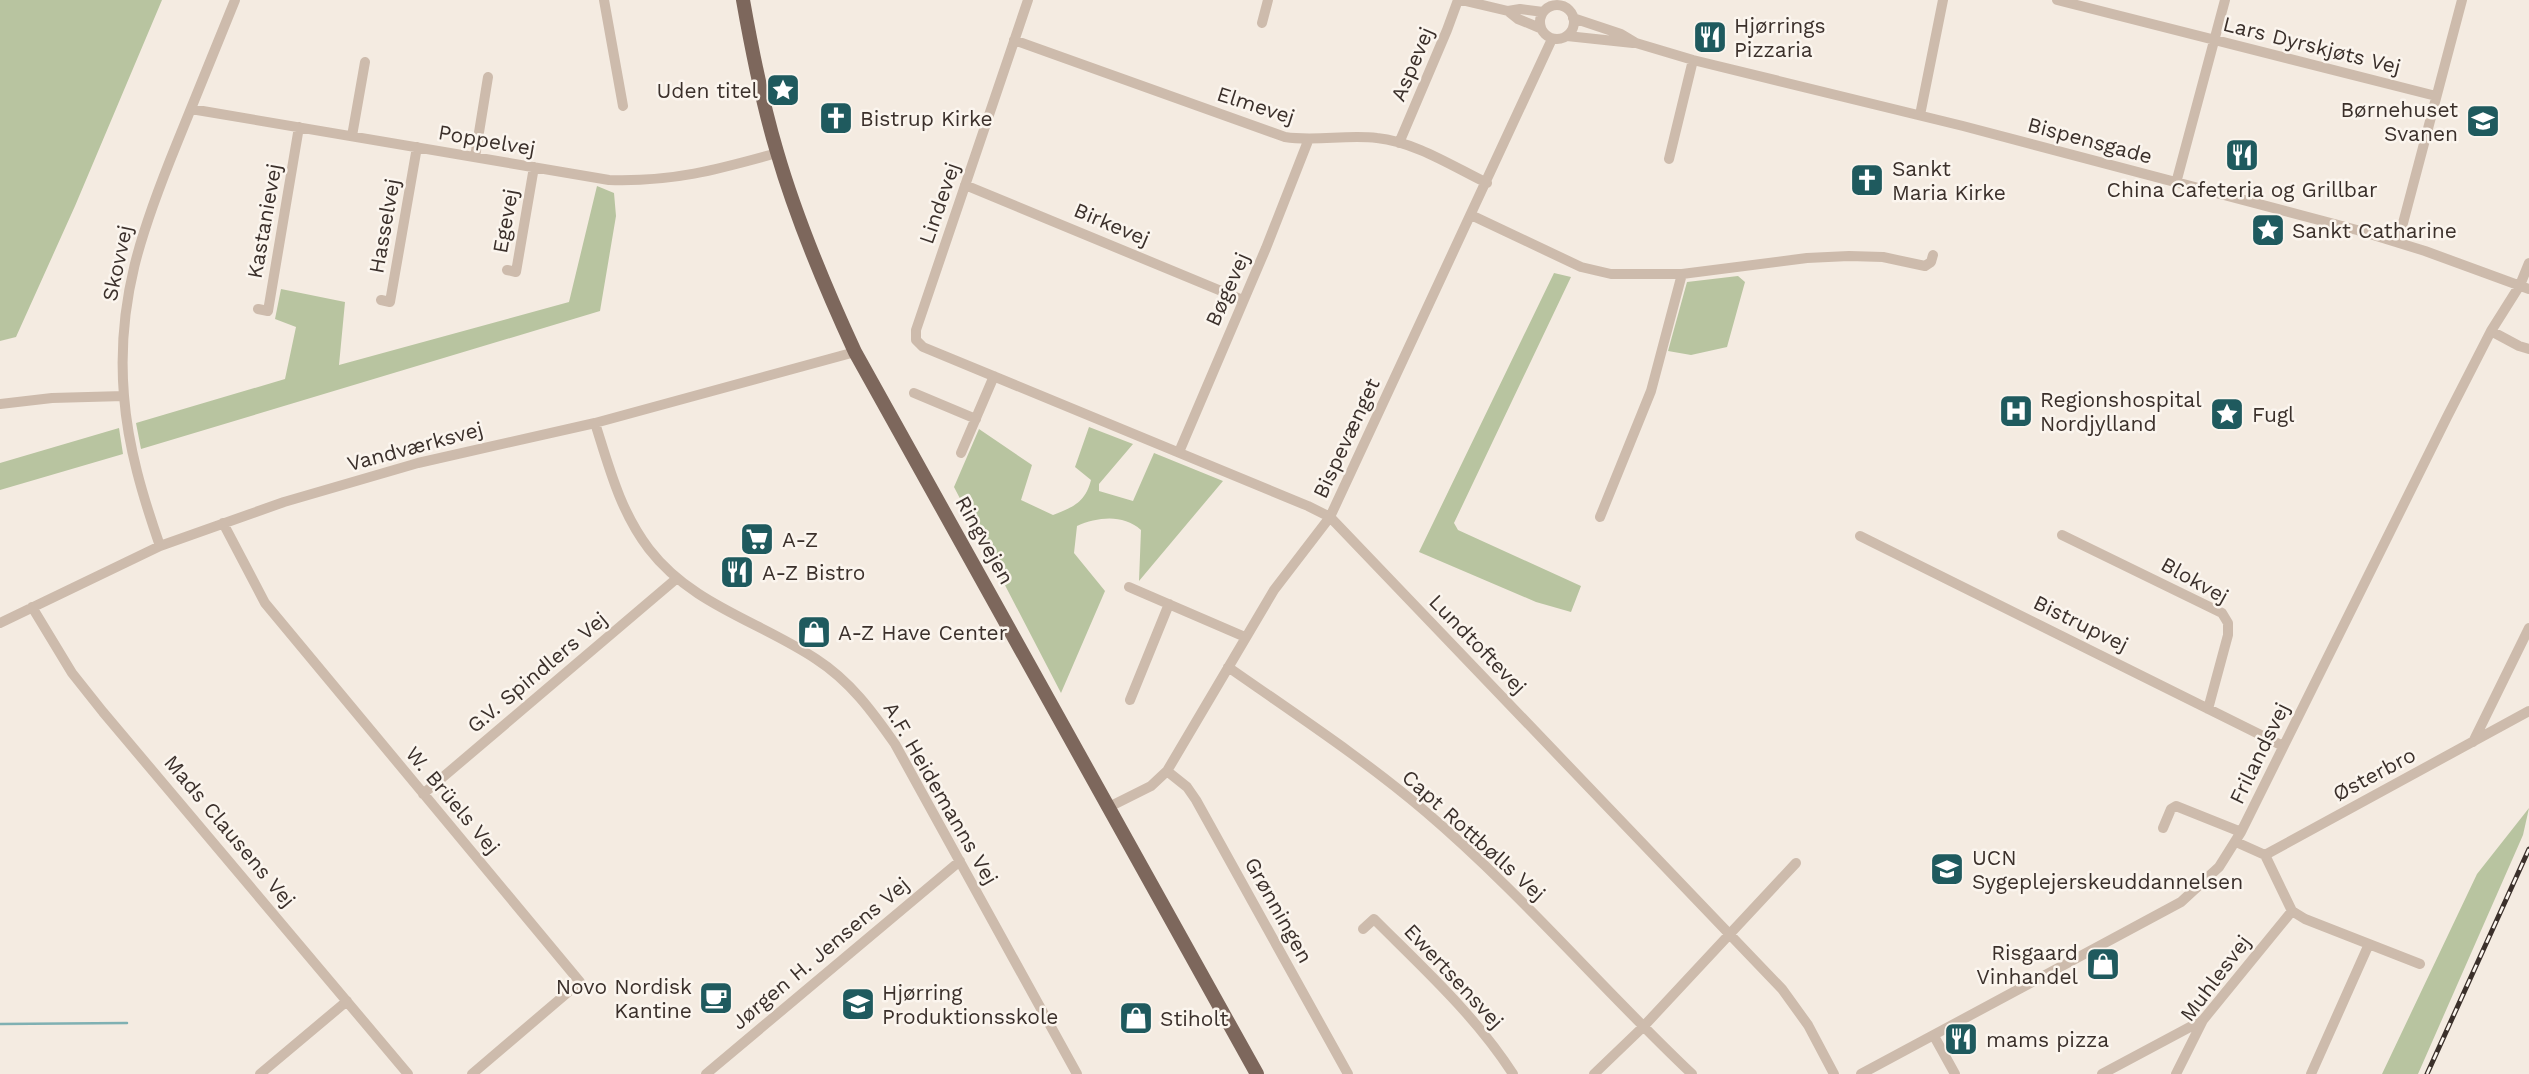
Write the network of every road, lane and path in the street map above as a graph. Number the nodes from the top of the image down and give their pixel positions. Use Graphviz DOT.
graph roads {
  1 [pos="235,0"];
  2 [pos="604,0"];
  3 [pos="743,0"];
  4 [pos="1028,0"];
  5 [pos="1268,0"];
  6 [pos="1460,0"];
  7 [pos="1943,0"];
  8 [pos="2057,0"];
  9 [pos="2225,0"];
  10 [pos="2462,0"];
  11 [pos="1564,3"];
  12 [pos="1508,11"];
  13 [pos="1543,12"];
  14 [pos="1573,18"];
  15 [pos="1262,23"];
  16 [pos="1540,28"];
  17 [pos="1567,36"];
  18 [pos="1552,39"];
  19 [pos="1014,40"];
  20 [pos="2215,41"];
  21 [pos="1636,43"];
  22 [pos="1693,60"];
  23 [pos="365,62"];
  24 [pos="488,77"];
  25 [pos="2437,96"];
  26 [pos="624,106"];
  27 [pos="191,109"];
  28 [pos="1920,115"];
  29 [pos="299,127"];
  30 [pos="352,136"];
  31 [pos="1308,141"];
  32 [pos="1399,143"];
  33 [pos="417,147"];
  34 [pos="777,153"];
  35 [pos="475,157"];
  36 [pos="1669,159"];
  37 [pos="534,167"];
  38 [pos="1487,183"];
  39 [pos="2176,183"];
  40 [pos="965,185"];
  41 [pos="1471,215"];
  42 [pos="2398,242"];
  43 [pos="1933,256"];
  44 [pos="2529,263"];
  45 [pos="507,270"];
  46 [pos="1682,274"];
  47 [pos="2524,287"];
  48 [pos="380,300"];
  49 [pos="1243,300"];
  50 [pos="258,309"];
  51 [pos="2491,331"];
  52 [pos="916,340"];
  53 [pos="2529,349"];
  54 [pos="855,352"];
  55 [pos="994,376"];
  56 [pos="914,393"];
  57 [pos="124,396"];
  58 [pos="0,404"];
  59 [pos="976,419"];
  60 [pos="595,423"];
  61 [pos="1179,452"];
  62 [pos="961,453"];
  63 [pos="1330,517"];
  64 [pos="1601,517"];
  65 [pos="223,523"];
  66 [pos="2062,534"];
  67 [pos="1860,536"];
  68 [pos="159,546"];
  69 [pos="676,579"];
  70 [pos="1129,587"];
  71 [pos="1169,604"];
  72 [pos="32,607"];
  73 [pos="0,623"];
  74 [pos="2529,628"];
  75 [pos="1245,637"];
  76 [pos="1228,667"];
  77 [pos="1130,700"];
  78 [pos="2208,709"];
  79 [pos="2529,711"];
  80 [pos="2486,714"];
  81 [pos="2495,730"];
  82 [pos="2473,742"];
  83 [pos="2283,746"];
  84 [pos="1167,771"];
  85 [pos="423,794"];
  86 [pos="1110,807"];
  87 [pos="2163,828"];
  88 [pos="2238,837"];
  89 [pos="2265,855"];
  90 [pos="960,861"];
  91 [pos="1796,863"];
  92 [pos="2292,911"];
  93 [pos="1363,929"];
  94 [pos="1730,935"];
  95 [pos="2369,944"];
  96 [pos="2420,964"];
  97 [pos="347,1001"];
  98 [pos="2203,1020"];
  99 [pos="1643,1027"];
  100 [pos="1934,1036"];
  101 [pos="2168,1037"];
  102 [pos="2186,1054"];
  103 [pos="260,1074"];
  104 [pos="408,1074"];
  105 [pos="472,1074"];
  106 [pos="706,1074"];
  107 [pos="1077,1074"];
  108 [pos="1257,1074"];
  109 [pos="1348,1074"];
  110 [pos="1513,1074"];
  111 [pos="1594,1074"];
  112 [pos="1692,1074"];
  113 [pos="1834,1074"];
  114 [pos="1861,1074"];
  115 [pos="1955,1074"];
  116 [pos="2102,1074"];
  117 [pos="2176,1074"];
  118 [pos="2311,1074"];
  1 -- 27 [label="street, Skovvej"];
  2 -- 26 [label="street"];
  3 -- 34 [label="main road, Ringvejen"];
  4 -- 19 [label="street, Lindevej"];
  5 -- 15 [label="street"];
  6 -- 12 [label="street"];
  6 -- 32 [label="street, Aspevej"];
  7 -- 28 [label="street"];
  8 -- 20 [label="street, Lars Dyrskjøts Vej"];
  9 -- 20 [label="street"];
  10 -- 25 [label="street"];
  11 -- 13 [label="street"];
  11 -- 14 [label="street"];
  12 -- 13 [label="street"];
  12 -- 16 [label="street"];
  13 -- 16 [label="street"];
  14 -- 17 [label="street"];
  14 -- 21 [label="street, Bispensgade"];
  16 -- 18 [label="street"];
  17 -- 18 [label="street"];
  17 -- 21 [label="street, Bispensgade"];
  18 -- 38 [label="street, Bispevænget"];
  19 -- 31 [label="street, Elmevej"];
  19 -- 40 [label="street, Lindevej"];
  20 -- 25 [label="street, Lars Dyrskjøts Vej"];
  20 -- 39 [label="street"];
  21 -- 22 [label="street, Bispensgade"];
  22 -- 28 [label="street, Bispensgade"];
  22 -- 36 [label="street"];
  23 -- 30 [label="street"];
  24 -- 35 [label="street"];
  25 -- 42 [label="street"];
  27 -- 29 [label="street, Poppelvej"];
  27 -- 57 [label="street, Skovvej"];
  28 -- 39 [label="street, Bispensgade"];
  29 -- 30 [label="street, Poppelvej"];
  29 -- 50 [label="street, Kastanievej"];
  30 -- 33 [label="street, Poppelvej"];
  31 -- 32 [label="street, Elmevej"];
  31 -- 49 [label="street, Bøgevej"];
  32 -- 38 [label="street, Elmevej"];
  33 -- 35 [label="street, Poppelvej"];
  33 -- 48 [label="street, Hasselvej"];
  34 -- 37 [label="street, Poppelvej"];
  34 -- 54 [label="main road, Ringvejen"];
  35 -- 37 [label="street, Poppelvej"];
  37 -- 45 [label="street, Egevej"];
  38 -- 41 [label="street, Bispevænget"];
  39 -- 42 [label="street, Bispensgade"];
  40 -- 49 [label="street, Birkevej"];
  40 -- 52 [label="street, Lindevej"];
  41 -- 46 [label="street"];
  41 -- 63 [label="street, Bispevænget"];
  42 -- 47 [label="street, Bispensgade"];
  43 -- 46 [label="street"];
  44 -- 47 [label="street, Frilandsvej"];
  46 -- 64 [label="street"];
  47 -- 51 [label="street, Frilandsvej"];
  49 -- 61 [label="street, Bøgevej"];
  51 -- 53 [label="street"];
  51 -- 83 [label="street, Frilandsvej"];
  52 -- 55 [label="street, Lundtoftevej"];
  54 -- 60 [label="street, Vandværksvej"];
  54 -- 86 [label="main road, Ringvejen"];
  55 -- 59 [label="street"];
  55 -- 61 [label="street, Lundtoftevej"];
  56 -- 59 [label="street"];
  57 -- 58 [label="street"];
  57 -- 68 [label="street, Skovvej"];
  59 -- 62 [label="street"];
  60 -- 65 [label="street, Vandværksvej"];
  60 -- 69 [label="street, A.F. Heidemanns Vej"];
  61 -- 63 [label="street, Lundtoftevej"];
  63 -- 75 [label="street, Bispevænget"];
  63 -- 94 [label="street, Lundtoftevej"];
  65 -- 68 [label="street, Vandværksvej"];
  65 -- 85 [label="street, W. Brüels Vej"];
  66 -- 78 [label="street, Blokvej"];
  67 -- 78 [label="street, Bistrupvej"];
  68 -- 72 [label="street, Vandværksvej"];
  69 -- 85 [label="street, G.V. Spindlers Vej"];
  69 -- 90 [label="street, A.F. Heidemanns Vej"];
  70 -- 71 [label="street"];
  71 -- 75 [label="street"];
  71 -- 77 [label="street"];
  72 -- 73 [label="street, Vandværksvej"];
  72 -- 97 [label="street, Mads Clausens Vej"];
  74 -- 80 [label="street"];
  75 -- 76 [label="street, Bispevænget"];
  76 -- 84 [label="street, Bispevænget"];
  76 -- 99 [label="street, Capt Rottbølls Vej"];
  78 -- 83 [label="street, Bistrupvej"];
  79 -- 81 [label="street, Østerbro"];
  80 -- 81 [label="street"];
  80 -- 82 [label="street"];
  81 -- 82 [label="street, Østerbro"];
  82 -- 89 [label="street, Østerbro"];
  83 -- 88 [label="street, Frilandsvej"];
  84 -- 86 [label="street, Bispevænget"];
  84 -- 109 [label="street, Grønningen"];
  85 -- 105 [label="street, W. Brüels Vej"];
  86 -- 108 [label="main road, Ringvejen"];
  87 -- 88 [label="street"];
  88 -- 89 [label="street"];
  88 -- 100 [label="street, Frilandsvej"];
  89 -- 92 [label="street"];
  90 -- 106 [label="street, Jørgen H. Jensens Vej"];
  90 -- 107 [label="street, A.F. Heidemanns Vej"];
  91 -- 94 [label="street"];
  92 -- 95 [label="street"];
  92 -- 98 [label="street, Muhlesvej"];
  93 -- 110 [label="street, Ewertsensvej"];
  94 -- 99 [label="street"];
  94 -- 113 [label="street, Lundtoftevej"];
  95 -- 96 [label="street"];
  95 -- 118 [label="street"];
  97 -- 103 [label="street"];
  97 -- 104 [label="street, Mads Clausens Vej"];
  98 -- 101 [label="street"];
  98 -- 102 [label="street, Muhlesvej"];
  99 -- 111 [label="street"];
  99 -- 112 [label="street, Capt Rottbølls Vej"];
  100 -- 114 [label="street, Frilandsvej"];
  100 -- 115 [label="street"];
  101 -- 102 [label="street"];
  101 -- 116 [label="street"];
  102 -- 117 [label="street, Muhlesvej"];
}
